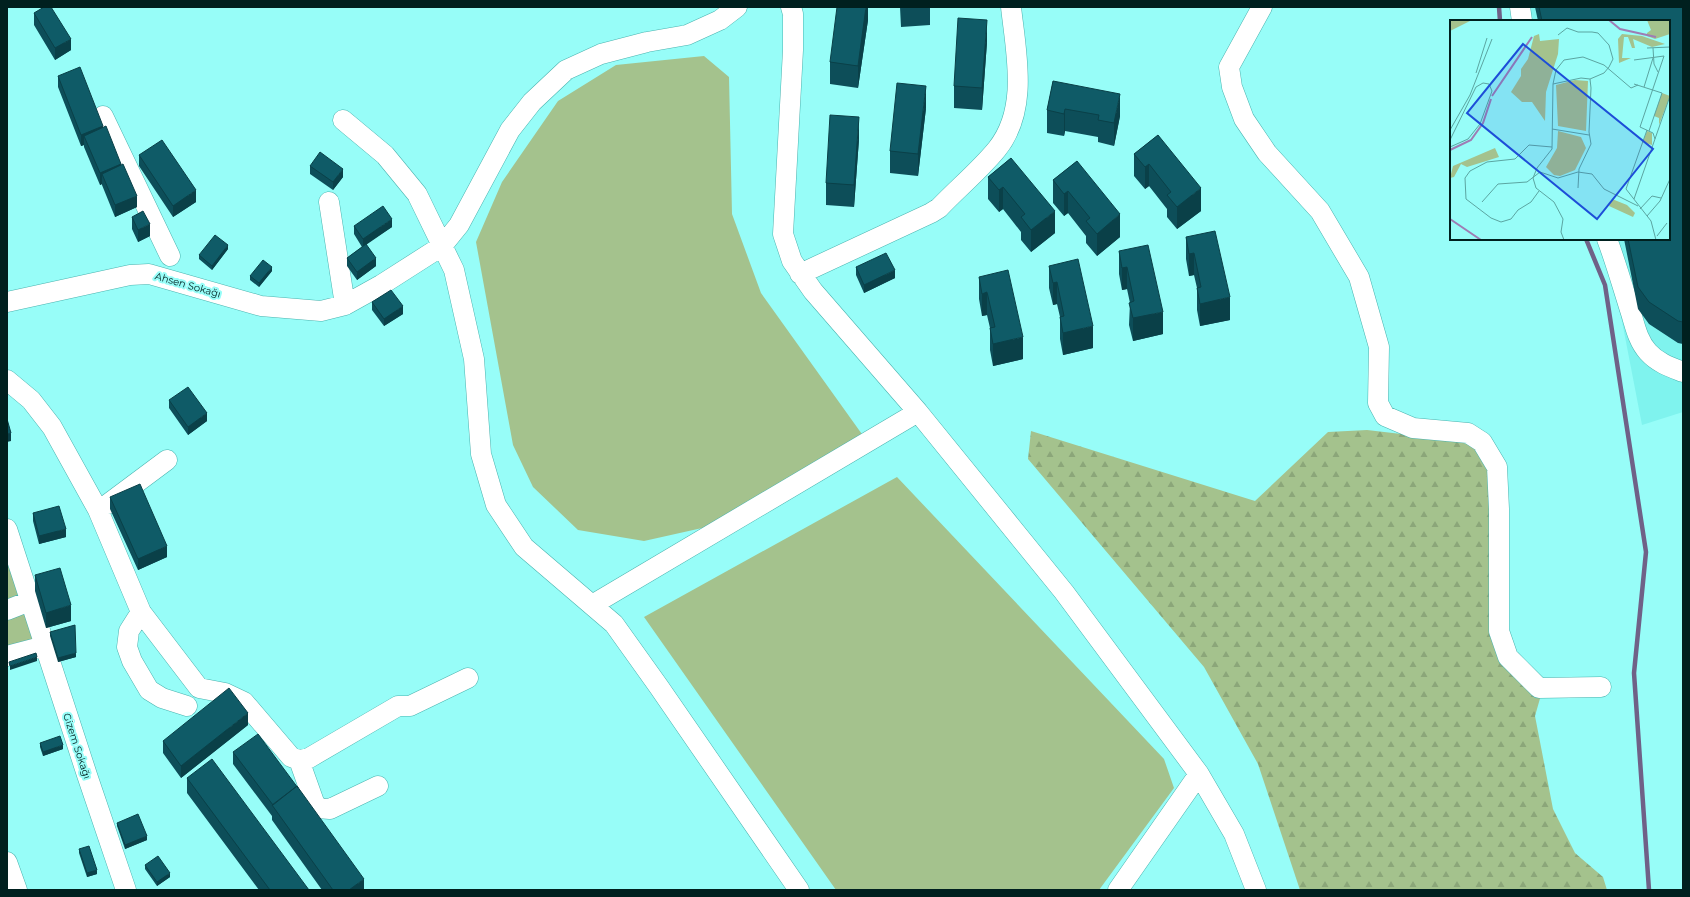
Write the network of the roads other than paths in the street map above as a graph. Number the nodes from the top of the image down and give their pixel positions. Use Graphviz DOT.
graph roads {
  1 [pos="737,7"];
  2 [pos="791,7"];
  3 [pos="1011,7"];
  4 [pos="1262,7"];
  5 [pos="1520,7"];
  6 [pos="1522,20"];
  7 [pos="103,116"];
  8 [pos="343,120"];
  9 [pos="329,202"];
  10 [pos="1607,240"];
  11 [pos="442,246"];
  12 [pos="170,256"];
  13 [pos="800,274"];
  14 [pos="7,302"];
  15 [pos="344,305"];
  16 [pos="1683,372"];
  17 [pos="7,380"];
  18 [pos="918,412"];
  19 [pos="167,460"];
  20 [pos="98,510"];
  21 [pos="7,529"];
  22 [pos="30,601"];
  23 [pos="592,605"];
  24 [pos="7,610"];
  25 [pos="141,612"];
  26 [pos="45,646"];
  27 [pos="7,656"];
  28 [pos="468,678"];
  29 [pos="1601,687"];
  30 [pos="187,706"];
  31 [pos="299,760"];
  32 [pos="1199,774"];
  33 [pos="378,786"];
  34 [pos="7,862"];
  35 [pos="17,890"];
  36 [pos="126,890"];
  37 [pos="799,890"];
  38 [pos="1118,890"];
  39 [pos="1256,890"];
  1 -- 11 [label="street, Ahsen Sokağı"];
  2 -- 13 [label="street"];
  3 -- 13 [label="street"];
  4 -- 29 [label="street"];
  5 -- 6 [label="street"];
  7 -- 12 [label="street"];
  8 -- 11 [label="street"];
  9 -- 15 [label="street"];
  10 -- 16 [label="street"];
  11 -- 15 [label="street, Ahsen Sokağı"];
  11 -- 23 [label="street"];
  13 -- 18 [label="street"];
  14 -- 15 [label="street, Ahsen Sokağı"];
  17 -- 20 [label="street"];
  18 -- 23 [label="street"];
  18 -- 32 [label="street"];
  19 -- 20 [label="street"];
  20 -- 25 [label="street"];
  21 -- 22 [label="street, Gizem Sokağı"];
  22 -- 24 [label="street"];
  22 -- 26 [label="street, Gizem Sokağı"];
  23 -- 37 [label="street"];
  25 -- 30 [label="street"];
  25 -- 31 [label="street"];
  26 -- 27 [label="street"];
  26 -- 36 [label="street, Gizem Sokağı"];
  28 -- 31 [label="street"];
  31 -- 33 [label="street"];
  32 -- 38 [label="street"];
  32 -- 39 [label="street"];
  34 -- 35 [label="street"];
}
